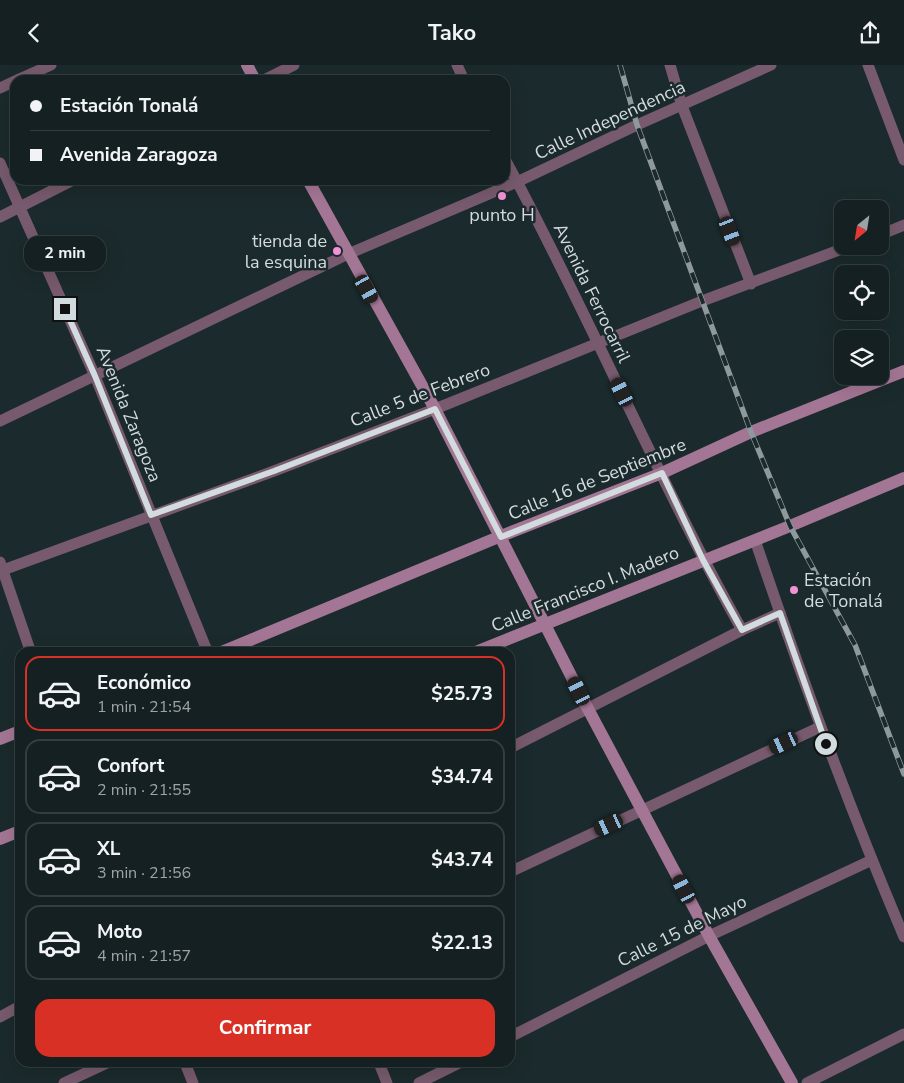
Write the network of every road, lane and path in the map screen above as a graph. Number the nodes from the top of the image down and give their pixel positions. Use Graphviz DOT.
graph roads {
  1 [pos="51,65"];
  2 [pos="294,65"];
  3 [pos="670,65"];
  4 [pos="771,65"];
  5 [pos="868,65"];
  6 [pos="29,75"];
  7 [pos="274,75"];
  8 [pos="682,105"];
  9 [pos="904,160"];
  10 [pos="0,163"];
  11 [pos="510,169"];
  12 [pos="517,182"];
  13 [pos="64,185"];
  14 [pos="311,185"];
  15 [pos="510,185"];
  16 [pos="510,185"];
  17 [pos="20,208"];
  18 [pos="0,217"];
  19 [pos="904,225"];
  20 [pos="889,231"];
  21 [pos="834,252"];
  22 [pos="348,254"];
  23 [pos="751,284"];
  24 [pos="598,343"];
  25 [pos="904,371"];
  26 [pos="95,376"];
  27 [pos="435,409"];
  28 [pos="0,421"];
  29 [pos="662,473"];
  30 [pos="904,478"];
  31 [pos="151,515"];
  32 [pos="501,537"];
  33 [pos="756,540"];
  34 [pos="703,560"];
  35 [pos="1,568"];
  36 [pos="780,613"];
  37 [pos="546,624"];
  38 [pos="742,630"];
  39 [pos="29,647"];
  40 [pos="206,647"];
  41 [pos="234,647"];
  42 [pos="488,647"];
  43 [pos="588,707"];
  44 [pos="820,727"];
  45 [pos="15,733"];
  46 [pos="0,739"];
  47 [pos="515,745"];
  48 [pos="642,810"];
  49 [pos="15,833"];
  50 [pos="0,839"];
  51 [pos="872,861"];
  52 [pos="515,870"];
  53 [pos="709,936"];
  54 [pos="904,937"];
  55 [pos="15,1009"];
  56 [pos="0,1017"];
  57 [pos="515,1034"];
  58 [pos="904,1034"];
  59 [pos="98,1067"];
  60 [pos="187,1067"];
  61 [pos="380,1067"];
  62 [pos="451,1067"];
  63 [pos="64,1083"];
  64 [pos="193,1083"];
  65 [pos="387,1083"];
  66 [pos="419,1083"];
  67 [pos="792,1083"];
  68 [pos="807,1083"];
  1 -- 6 [label="street"];
  2 -- 7 [label="street"];
  3 -- 8 [label="street"];
  4 -- 8 [label="street, Calle Independencia"];
  5 -- 9 [label="street"];
  8 -- 12 [label="street, Calle Independencia"];
  8 -- 23 [label="street"];
  10 -- 17 [label="street, Avenida Zaragoza"];
  11 -- 12 [label="street, Avenida Ferrocarril"];
  12 -- 15 [label="street, Calle Independencia"];
  12 -- 24 [label="street, Avenida Ferrocarril"];
  13 -- 17 [label="street"];
  14 -- 22 [label="main road"];
  16 -- 22 [label="street, Calle Independencia"];
  17 -- 18 [label="street"];
  17 -- 26 [label="street, Avenida Zaragoza"];
  19 -- 20 [label="street"];
  21 -- 23 [label="street, Calle 5 de Febrero"];
  22 -- 26 [label="street, Calle Independencia"];
  22 -- 27 [label="main road"];
  23 -- 24 [label="street, Calle 5 de Febrero"];
  24 -- 27 [label="street, Calle 5 de Febrero"];
  24 -- 29 [label="street, Avenida Ferrocarril"];
  25 -- 29 [label="main road, Calle 16 de Septiembre"];
  26 -- 28 [label="street, Calle Independencia"];
  26 -- 31 [label="street, Avenida Zaragoza"];
  27 -- 31 [label="street, Calle 5 de Febrero"];
  27 -- 32 [label="main road"];
  29 -- 32 [label="main road, Calle 16 de Septiembre"];
  29 -- 34 [label="street, Avenida Ferrocarril"];
  30 -- 33 [label="main road, Calle Francisco I. Madero"];
  31 -- 35 [label="street, Calle 5 de Febrero"];
  31 -- 40 [label="street, Avenida Zaragoza"];
  32 -- 37 [label="main road"];
  32 -- 41 [label="main road, Calle 16 de Septiembre"];
  33 -- 34 [label="main road, Calle Francisco I. Madero"];
  33 -- 36 [label="street"];
  34 -- 37 [label="main road, Calle Francisco I. Madero"];
  34 -- 38 [label="street, Avenida Ferrocarril"];
  35 -- 39 [label="street"];
  36 -- 38 [label="street"];
  36 -- 44 [label="street"];
  37 -- 42 [label="main road, Calle Francisco I. Madero"];
  37 -- 43 [label="main road"];
  38 -- 43 [label="street"];
  43 -- 47 [label="street"];
  43 -- 48 [label="main road"];
  44 -- 48 [label="street"];
  44 -- 51 [label="street"];
  45 -- 46 [label="main road"];
  48 -- 52 [label="street"];
  48 -- 53 [label="main road"];
  49 -- 50 [label="main road"];
  51 -- 53 [label="street, Calle 15 de Mayo"];
  51 -- 54 [label="street"];
  53 -- 57 [label="street, Calle 15 de Mayo"];
  53 -- 67 [label="main road"];
  55 -- 56 [label="street"];
  58 -- 68 [label="street"];
  59 -- 63 [label="street"];
  60 -- 64 [label="street"];
  61 -- 65 [label="street"];
  62 -- 66 [label="street"];
}
